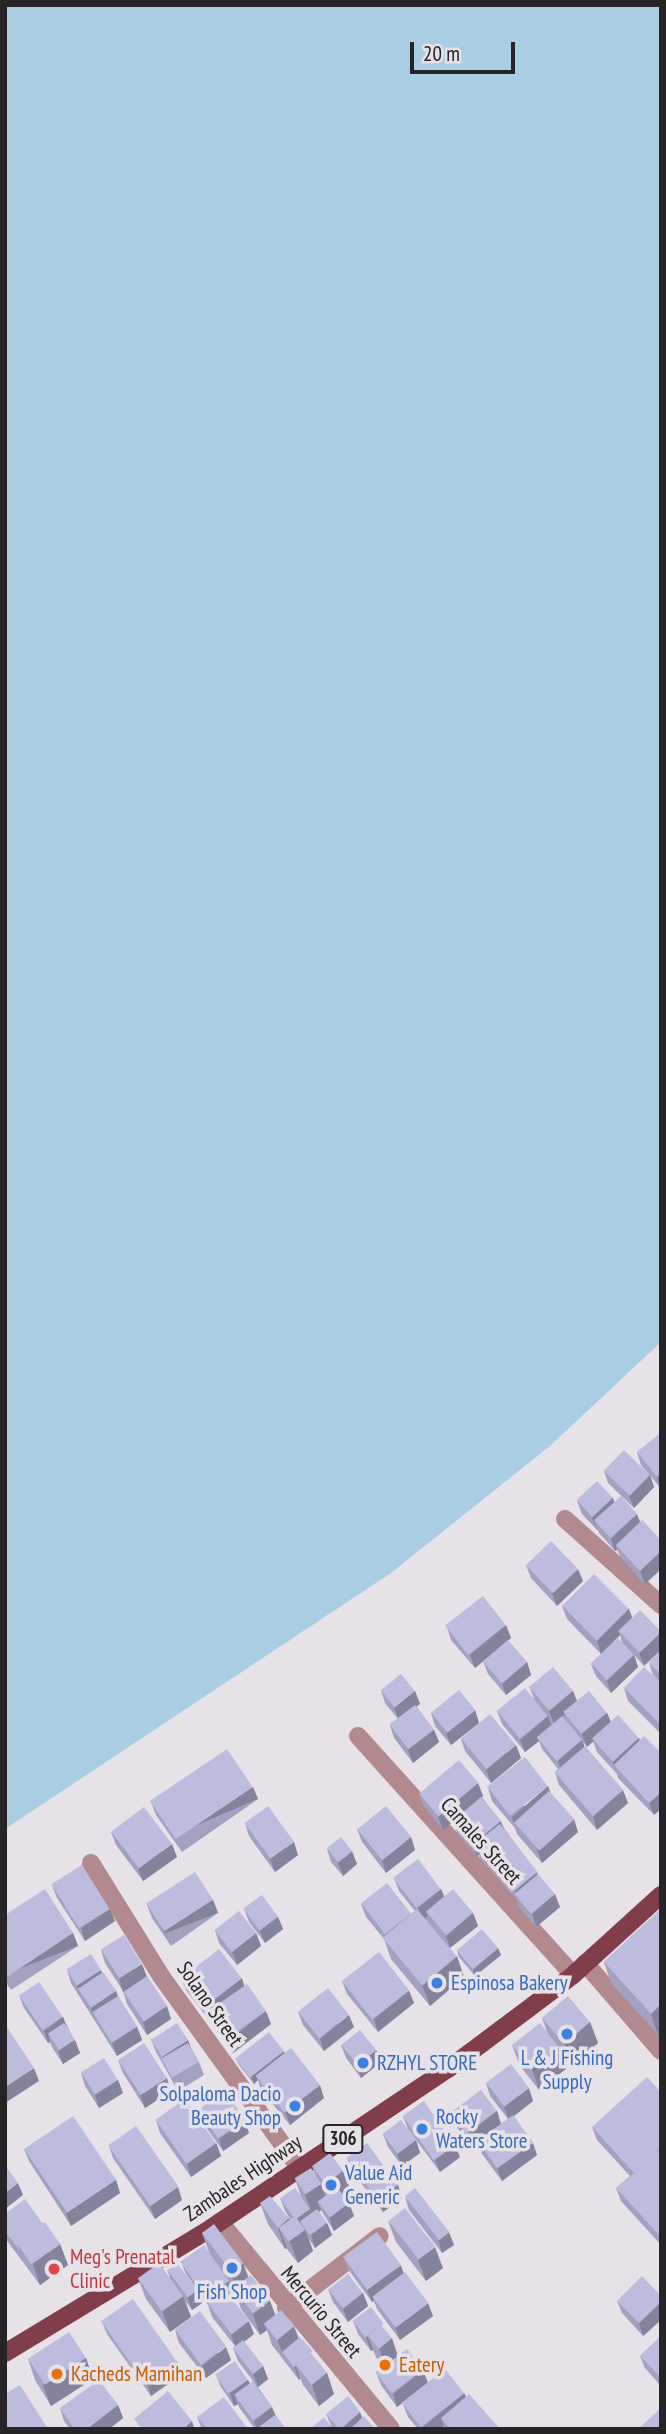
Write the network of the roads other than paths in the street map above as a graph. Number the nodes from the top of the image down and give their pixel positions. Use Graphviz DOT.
graph roads {
  1 [pos="565,1518"];
  2 [pos="661,1605"];
  3 [pos="358,1736"];
  4 [pos="91,1863"];
  5 [pos="661,1895"];
  6 [pos="579,1969"];
  7 [pos="661,2051"];
  8 [pos="299,2167"];
  9 [pos="220,2222"];
  10 [pos="380,2236"];
  11 [pos="286,2308"];
  12 [pos="5,2353"];
  13 [pos="391,2429"];
  1 -- 2 [label="street"];
  3 -- 6 [label="street, Camales Street"];
  4 -- 8 [label="street, Solano Street"];
  5 -- 6 [label="main road, Zambales Highway / 306"];
  6 -- 7 [label="street, Camales Street"];
  6 -- 8 [label="main road, Zambales Highway / 306"];
  8 -- 9 [label="main road, Zambales Highway / 306"];
  9 -- 11 [label="street, Mercurio Street"];
  9 -- 12 [label="main road, Zambales Highway / 306"];
  10 -- 11 [label="street"];
  11 -- 13 [label="street, Mercurio Street"];
}
